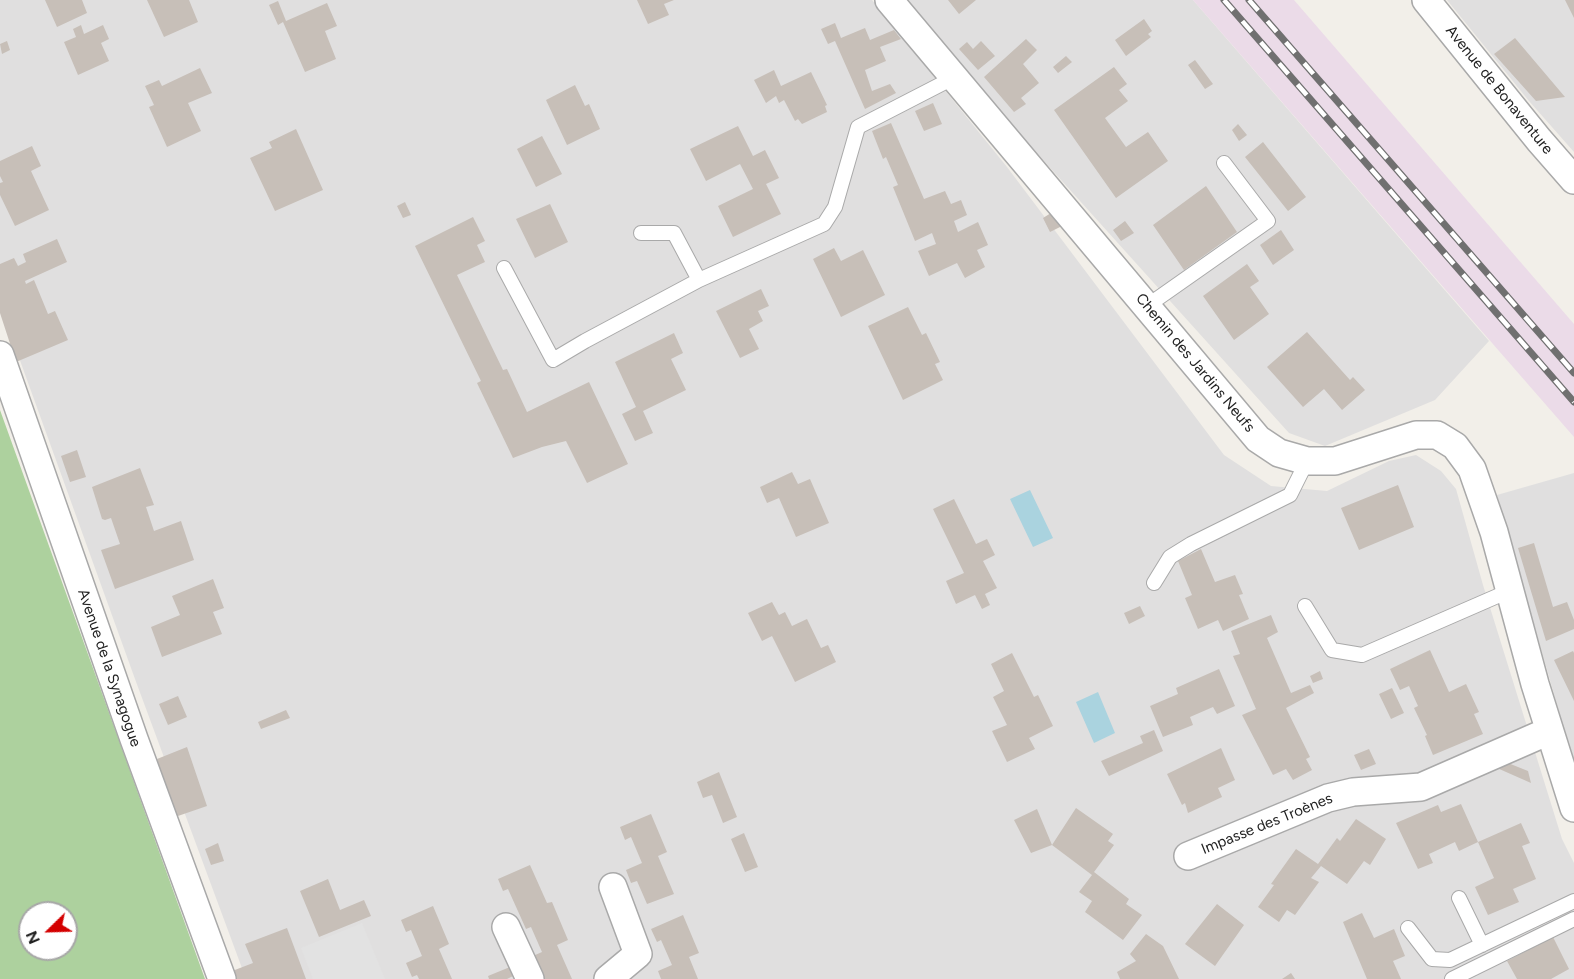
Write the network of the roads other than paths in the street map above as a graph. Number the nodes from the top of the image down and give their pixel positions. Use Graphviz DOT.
graph roads {
  1 [pos="889,0"];
  2 [pos="1426,0"];
  3 [pos="956,77"];
  4 [pos="1224,163"];
  5 [pos="1574,180"];
  6 [pos="641,233"];
  7 [pos="504,268"];
  8 [pos="699,280"];
  9 [pos="1147,306"];
  10 [pos="0,356"];
  11 [pos="1307,461"];
  12 [pos="1154,583"];
  13 [pos="1509,591"];
  14 [pos="1305,606"];
  15 [pos="1549,731"];
  16 [pos="1574,808"];
  17 [pos="1188,856"];
  18 [pos="613,887"];
  19 [pos="1459,898"];
  20 [pos="1574,901"];
  21 [pos="1574,919"];
  22 [pos="506,927"];
  23 [pos="1408,928"];
  24 [pos="1482,945"];
  25 [pos="616,976"];
  26 [pos="222,979"];
  27 [pos="530,979"];
  28 [pos="1452,979"];
  1 -- 3 [label="street, Chemin des Jardins Neufs"];
  2 -- 5 [label="street, Avenue de Bonaventure"];
  3 -- 8 [label="lane"];
  3 -- 9 [label="street, Chemin des Jardins Neufs"];
  4 -- 9 [label="lane"];
  6 -- 8 [label="lane"];
  7 -- 8 [label="lane"];
  9 -- 11 [label="street, Chemin des Jardins Neufs"];
  10 -- 26 [label="street, Avenue de la Synagogue"];
  11 -- 12 [label="lane"];
  11 -- 13 [label="street, Chemin des Jardins Neufs"];
  13 -- 14 [label="lane"];
  13 -- 15 [label="street, Chemin des Jardins Neufs"];
  15 -- 16 [label="street, Chemin des Jardins Neufs"];
  15 -- 17 [label="street, Impasse des Troènes"];
  18 -- 25 [label="street"];
  19 -- 24 [label="lane"];
  20 -- 24 [label="lane"];
  21 -- 28 [label="lane"];
  22 -- 27 [label="street"];
  23 -- 24 [label="lane"];
}
